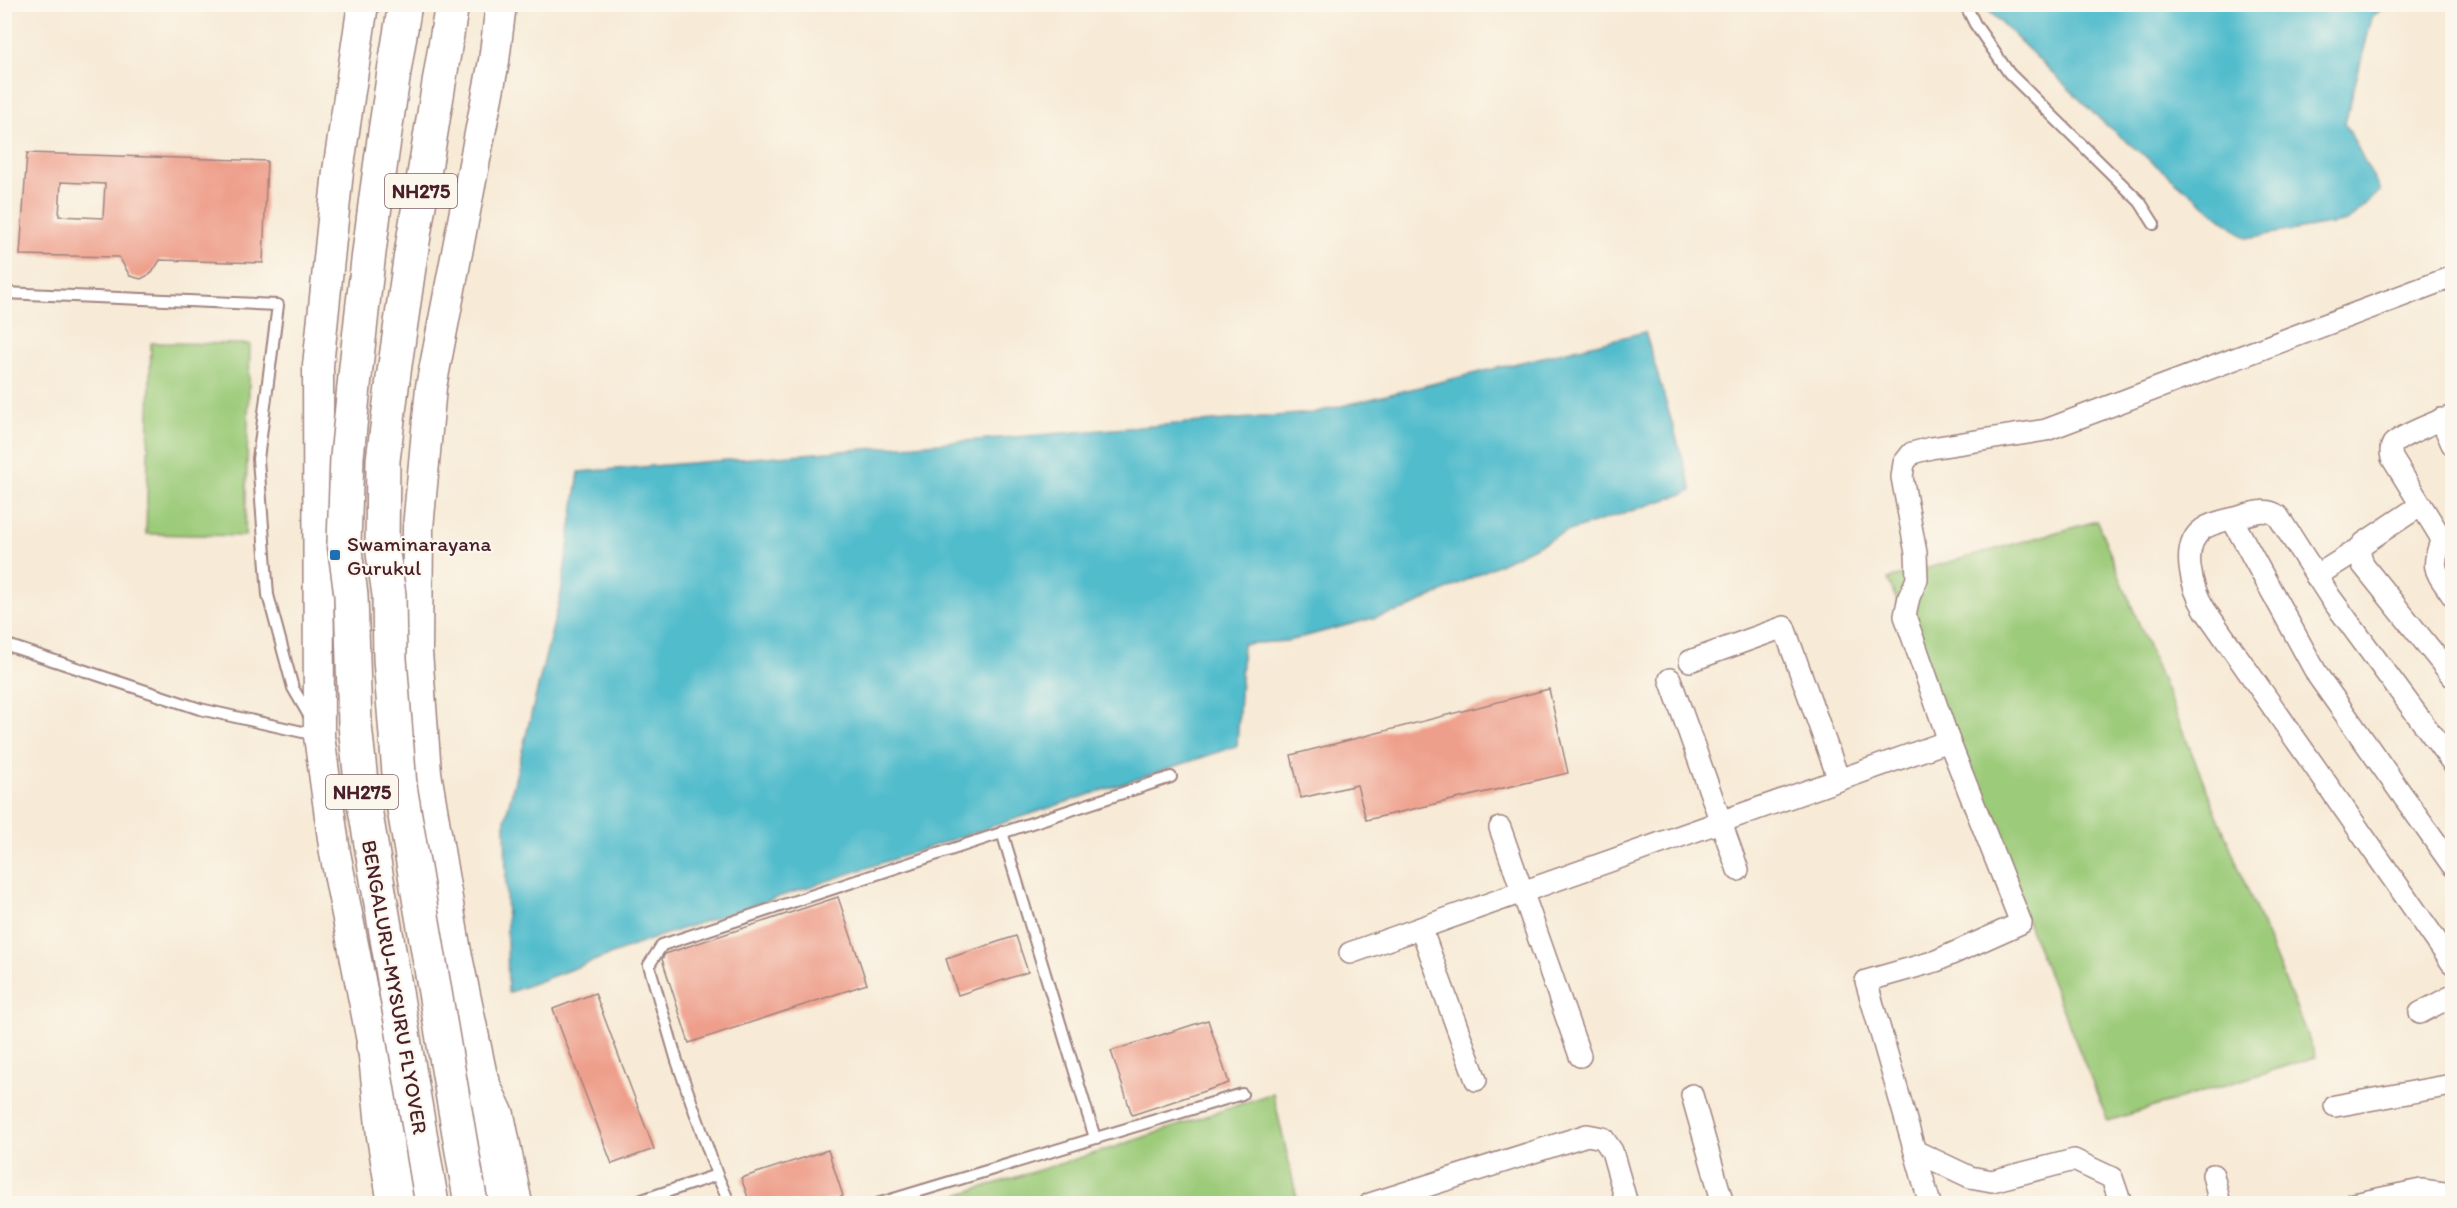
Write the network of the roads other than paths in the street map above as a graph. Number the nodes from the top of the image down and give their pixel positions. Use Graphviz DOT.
graph roads {
  1 [pos="363,4"];
  2 [pos="405,4"];
  3 [pos="452,4"];
  4 [pos="501,4"];
  5 [pos="1965,4"];
  6 [pos="2154,224"];
  7 [pos="2452,277"];
  8 [pos="4,293"];
  9 [pos="2447,418"];
  10 [pos="2452,444"];
  11 [pos="423,477"];
  12 [pos="317,484"];
  13 [pos="2421,505"];
  14 [pos="2232,519"];
  15 [pos="2359,549"];
  16 [pos="2316,576"];
  17 [pos="2452,595"];
  18 [pos="4,645"];
  19 [pos="1690,661"];
  20 [pos="2452,676"];
  21 [pos="1670,679"];
  22 [pos="319,731"];
  23 [pos="1949,741"];
  24 [pos="2452,762"];
  25 [pos="1171,777"];
  26 [pos="1839,780"];
  27 [pos="1720,822"];
  28 [pos="1500,828"];
  29 [pos="1002,832"];
  30 [pos="2452,865"];
  31 [pos="1738,870"];
  32 [pos="1522,892"];
  33 [pos="1421,928"];
  34 [pos="1350,953"];
  35 [pos="2452,963"];
  36 [pos="2452,996"];
  37 [pos="2420,1013"];
  38 [pos="373,1046"];
  39 [pos="1580,1056"];
  40 [pos="1476,1080"];
  41 [pos="483,1081"];
  42 [pos="2452,1085"];
  43 [pos="1242,1094"];
  44 [pos="1692,1095"];
  45 [pos="2335,1106"];
  46 [pos="1095,1138"];
  47 [pos="1915,1150"];
  48 [pos="2213,1175"];
  49 [pos="717,1176"];
  50 [pos="2452,1194"];
  51 [pos="2423,1197"];
  52 [pos="393,1203"];
  53 [pos="412,1203"];
  54 [pos="432,1203"];
  55 [pos="471,1203"];
  56 [pos="495,1203"];
  57 [pos="517,1203"];
  58 [pos="630,1203"];
  59 [pos="730,1203"];
  60 [pos="877,1203"];
  61 [pos="1370,1203"];
  62 [pos="1627,1203"];
  63 [pos="1723,1203"];
  64 [pos="1930,1203"];
  65 [pos="2121,1203"];
  66 [pos="2220,1203"];
  67 [pos="2354,1203"];
  1 -- 12 [label="street, NH275"];
  2 -- 54 [label="highway, BENGALURU-MYSURU FLYOVER / NH275, bridge"];
  3 -- 55 [label="highway, BENGALURU-MYSURU FLYOVER / NH275, bridge"];
  4 -- 11 [label="street, NH275"];
  5 -- 6 [label="lane"];
  7 -- 23 [label="street"];
  8 -- 22 [label="lane"];
  9 -- 10 [label="street"];
  9 -- 13 [label="street"];
  11 -- 12 [label="street"];
  11 -- 41 [label="street, NH275"];
  12 -- 22 [label="street, NH275"];
  13 -- 15 [label="street"];
  13 -- 17 [label="street"];
  14 -- 16 [label="street"];
  14 -- 30 [label="street"];
  14 -- 35 [label="street"];
  15 -- 16 [label="street"];
  15 -- 20 [label="street"];
  16 -- 24 [label="street"];
  18 -- 22 [label="lane"];
  19 -- 26 [label="street"];
  21 -- 27 [label="street"];
  22 -- 38 [label="street, NH275"];
  23 -- 26 [label="street"];
  23 -- 47 [label="street"];
  25 -- 29 [label="lane"];
  26 -- 27 [label="street"];
  27 -- 31 [label="street"];
  27 -- 32 [label="street"];
  28 -- 32 [label="street"];
  29 -- 46 [label="lane"];
  29 -- 49 [label="lane"];
  32 -- 33 [label="street"];
  32 -- 39 [label="street"];
  33 -- 34 [label="street"];
  33 -- 40 [label="street"];
  36 -- 37 [label="street"];
  38 -- 52 [label="street, NH275"];
  38 -- 53 [label="highway, NH275"];
  41 -- 56 [label="highway, NH275"];
  41 -- 57 [label="street, NH275"];
  42 -- 45 [label="street"];
  43 -- 46 [label="lane"];
  44 -- 63 [label="street"];
  46 -- 60 [label="lane"];
  47 -- 64 [label="street"];
  47 -- 65 [label="street"];
  48 -- 66 [label="street"];
  49 -- 58 [label="lane"];
  49 -- 59 [label="lane"];
  50 -- 51 [label="street"];
  51 -- 67 [label="street"];
  61 -- 62 [label="street"];
}
